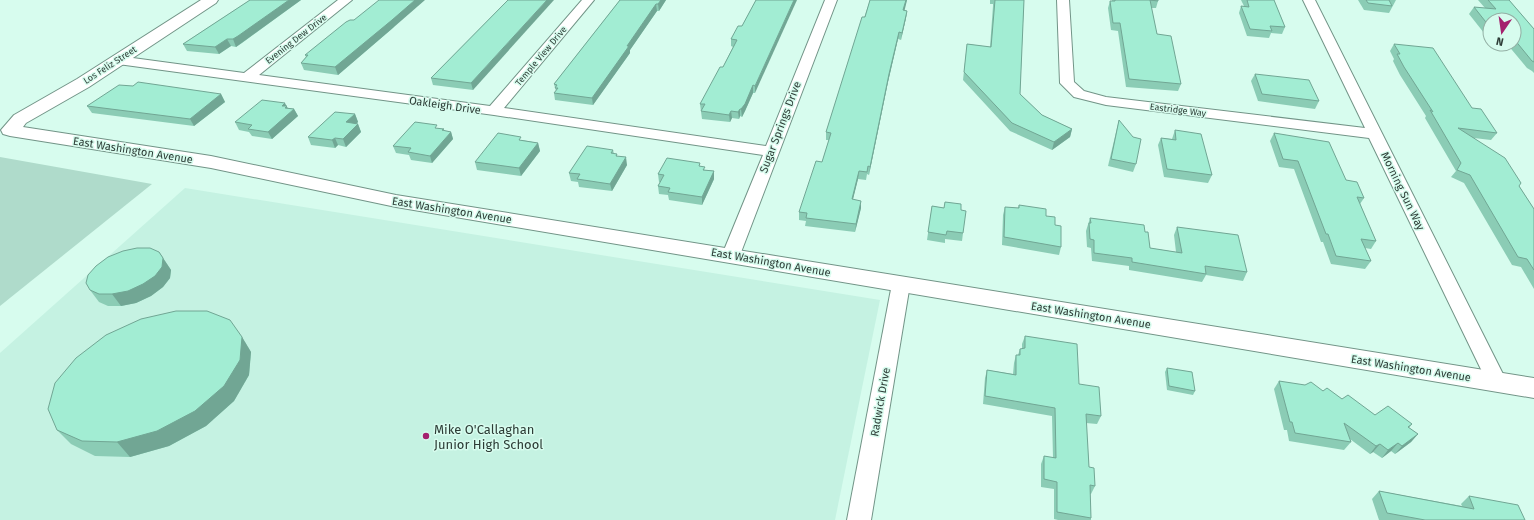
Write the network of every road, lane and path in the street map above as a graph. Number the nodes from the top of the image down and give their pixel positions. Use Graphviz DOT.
graph roads {
  1 [pos="211,0"];
  2 [pos="346,0"];
  3 [pos="588,0"];
  4 [pos="831,0"];
  5 [pos="1063,0"];
  6 [pos="1309,0"];
  7 [pos="118,60"];
  8 [pos="246,78"];
  9 [pos="494,111"];
  10 [pos="10,130"];
  11 [pos="1376,134"];
  12 [pos="770,151"];
  13 [pos="731,255"];
  14 [pos="901,284"];
  15 [pos="1497,382"];
  16 [pos="1534,388"];
  17 [pos="859,520"];
  1 -- 7 [label="street, Los Feliz Street"];
  2 -- 8 [label="street, Evening Dew Drive"];
  3 -- 9 [label="street, Temple View Drive"];
  4 -- 12 [label="street, Sugar Springs Drive"];
  5 -- 11 [label="street, Eastridge Way"];
  6 -- 11 [label="street, Morning Sun Way"];
  7 -- 8 [label="street, Oakleigh Drive"];
  7 -- 10 [label="street, Los Feliz Street"];
  8 -- 9 [label="street, Oakleigh Drive"];
  9 -- 12 [label="street, Oakleigh Drive"];
  10 -- 13 [label="street, East Washington Avenue"];
  11 -- 15 [label="street, Morning Sun Way"];
  12 -- 13 [label="street, Sugar Springs Drive"];
  13 -- 14 [label="street, East Washington Avenue"];
  14 -- 15 [label="street, East Washington Avenue"];
  14 -- 17 [label="street, Radwick Drive"];
  15 -- 16 [label="street, East Washington Avenue"];
}
